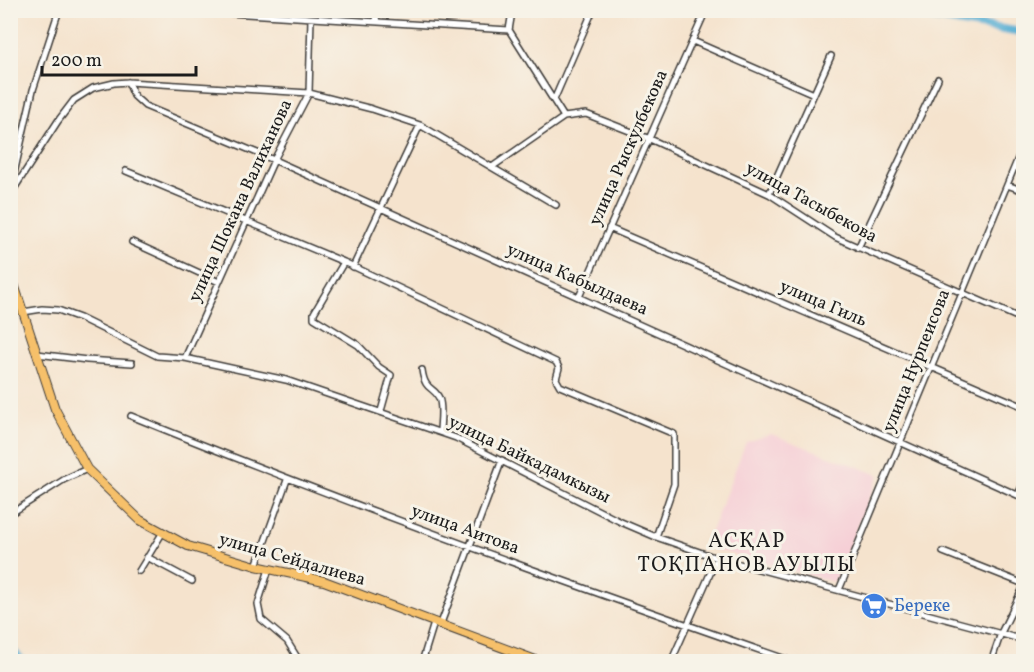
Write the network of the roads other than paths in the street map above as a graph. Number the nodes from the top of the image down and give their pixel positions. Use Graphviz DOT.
graph roads {
  1 [pos="59,10"];
  2 [pos="377,10"];
  3 [pos="514,10"];
  4 [pos="593,10"];
  5 [pos="706,10"];
  6 [pos="137,11"];
  7 [pos="213,11"];
  8 [pos="311,18"];
  9 [pos="376,22"];
  10 [pos="509,30"];
  11 [pos="693,41"];
  12 [pos="831,56"];
  13 [pos="938,79"];
  14 [pos="128,82"];
  15 [pos="309,93"];
  16 [pos="814,94"];
  17 [pos="554,100"];
  18 [pos="564,117"];
  19 [pos="420,125"];
  20 [pos="650,139"];
  21 [pos="1023,144"];
  22 [pos="274,160"];
  23 [pos="492,167"];
  24 [pos="126,171"];
  25 [pos="1007,185"];
  26 [pos="1023,192"];
  27 [pos="10,193"];
  28 [pos="770,194"];
  29 [pos="556,206"];
  30 [pos="381,209"];
  31 [pos="246,220"];
  32 [pos="609,228"];
  33 [pos="132,242"];
  34 [pos="858,248"];
  35 [pos="344,262"];
  36 [pos="353,267"];
  37 [pos="10,272"];
  38 [pos="219,282"];
  39 [pos="961,294"];
  40 [pos="579,297"];
  41 [pos="23,312"];
  42 [pos="1023,320"];
  43 [pos="37,354"];
  44 [pos="185,358"];
  45 [pos="132,363"];
  46 [pos="932,367"];
  47 [pos="422,370"];
  48 [pos="1023,407"];
  49 [pos="381,411"];
  50 [pos="130,416"];
  51 [pos="440,432"];
  52 [pos="900,443"];
  53 [pos="502,460"];
  54 [pos="87,469"];
  55 [pos="287,480"];
  56 [pos="1023,482"];
  57 [pos="1021,496"];
  58 [pos="10,514"];
  59 [pos="163,532"];
  60 [pos="656,537"];
  61 [pos="468,547"];
  62 [pos="943,552"];
  63 [pos="147,557"];
  64 [pos="717,558"];
  65 [pos="256,566"];
  66 [pos="269,569"];
  67 [pos="139,571"];
  68 [pos="192,581"];
  69 [pos="1023,585"];
  70 [pos="839,590"];
  71 [pos="437,625"];
  72 [pos="688,625"];
  73 [pos="1001,633"];
  74 [pos="1023,640"];
  75 [pos="300,662"];
  76 [pos="422,662"];
  77 [pos="541,662"];
  78 [pos="671,662"];
  79 [pos="794,662"];
  80 [pos="991,662"];
  1 -- 27 [label="street"];
  2 -- 9 [label="street"];
  3 -- 10 [label="street"];
  4 -- 17 [label="street"];
  5 -- 11 [label="street, улица Рыскулбекова"];
  6 -- 7 [label="street"];
  7 -- 8 [label="street"];
  8 -- 9 [label="street"];
  8 -- 15 [label="street, улица Шокана Валиханова"];
  9 -- 10 [label="street"];
  10 -- 17 [label="street"];
  11 -- 16 [label="street"];
  11 -- 20 [label="street, улица Рыскулбекова"];
  12 -- 16 [label="street"];
  13 -- 34 [label="street"];
  14 -- 15 [label="street"];
  14 -- 22 [label="street, улица Кабылдаева"];
  14 -- 27 [label="street"];
  15 -- 19 [label="street"];
  15 -- 22 [label="street, улица Шокана Валиханова"];
  16 -- 28 [label="street"];
  17 -- 18 [label="street"];
  18 -- 20 [label="street, улица Тасыбекова"];
  18 -- 23 [label="street"];
  19 -- 23 [label="street"];
  19 -- 30 [label="street"];
  20 -- 28 [label="street, улица Тасыбекова"];
  20 -- 32 [label="street, улица Рыскулбекова"];
  21 -- 25 [label="street, улица Нурпеисова"];
  22 -- 30 [label="street, улица Кабылдаева"];
  22 -- 31 [label="street, улица Шокана Валиханова"];
  23 -- 29 [label="street"];
  24 -- 31 [label="street"];
  25 -- 26 [label="street"];
  25 -- 39 [label="street, улица Нурпеисова"];
  28 -- 34 [label="street, улица Тасыбекова"];
  30 -- 36 [label="street"];
  30 -- 40 [label="street, улица Кабылдаева"];
  31 -- 35 [label="street"];
  31 -- 38 [label="street, улица Шокана Валиханова"];
  32 -- 40 [label="street, улица Рыскулбекова"];
  32 -- 46 [label="street, улица Гиль"];
  33 -- 38 [label="street"];
  34 -- 39 [label="street, улица Тасыбекова"];
  35 -- 36 [label="street"];
  35 -- 49 [label="street"];
  36 -- 60 [label="street"];
  37 -- 41 [label="main road, улица Сейдалиева"];
  38 -- 44 [label="street, улица Шокана Валиханова"];
  39 -- 42 [label="street, улица Тасыбекова"];
  39 -- 46 [label="street, улица Нурпеисова"];
  40 -- 52 [label="street, улица Кабылдаева"];
  41 -- 43 [label="main road, улица Сейдалиева"];
  41 -- 44 [label="street, улица Байкадамкызы"];
  43 -- 45 [label="street"];
  43 -- 54 [label="main road, улица Сейдалиева"];
  44 -- 49 [label="street, улица Байкадамкызы"];
  46 -- 48 [label="street, улица Гиль"];
  46 -- 52 [label="street, улица Нурпеисова"];
  47 -- 51 [label="street"];
  49 -- 51 [label="street, улица Байкадамкызы"];
  50 -- 55 [label="street, улица Аитова"];
  51 -- 53 [label="street, улица Байкадамкызы"];
  52 -- 57 [label="street, улица Кабылдаева"];
  52 -- 70 [label="street, улица Нурпеисова"];
  53 -- 60 [label="street, улица Байкадамкызы"];
  53 -- 61 [label="street"];
  54 -- 58 [label="street"];
  54 -- 59 [label="main road, улица Сейдалиева"];
  55 -- 61 [label="street, улица Аитова"];
  55 -- 65 [label="street"];
  56 -- 57 [label="street"];
  59 -- 63 [label="street"];
  59 -- 65 [label="main road, улица Сейдалиева"];
  60 -- 64 [label="street, улица Байкадамкызы"];
  61 -- 71 [label="street"];
  61 -- 72 [label="street, улица Аитова"];
  62 -- 69 [label="street"];
  63 -- 67 [label="street"];
  63 -- 68 [label="street"];
  64 -- 70 [label="street, улица Байкадамкызы"];
  64 -- 72 [label="street"];
  65 -- 66 [label="main road, улица Сейдалиева"];
  66 -- 71 [label="main road, улица Сейдалиева"];
  66 -- 75 [label="street"];
  69 -- 73 [label="street"];
  70 -- 73 [label="street, улица Байкадамкызы"];
  71 -- 76 [label="street"];
  71 -- 77 [label="main road, улица Сейдалиева"];
  72 -- 78 [label="street"];
  72 -- 79 [label="street, улица Аитова"];
  73 -- 74 [label="street, улица Байкадамкызы"];
  73 -- 80 [label="street"];
}
